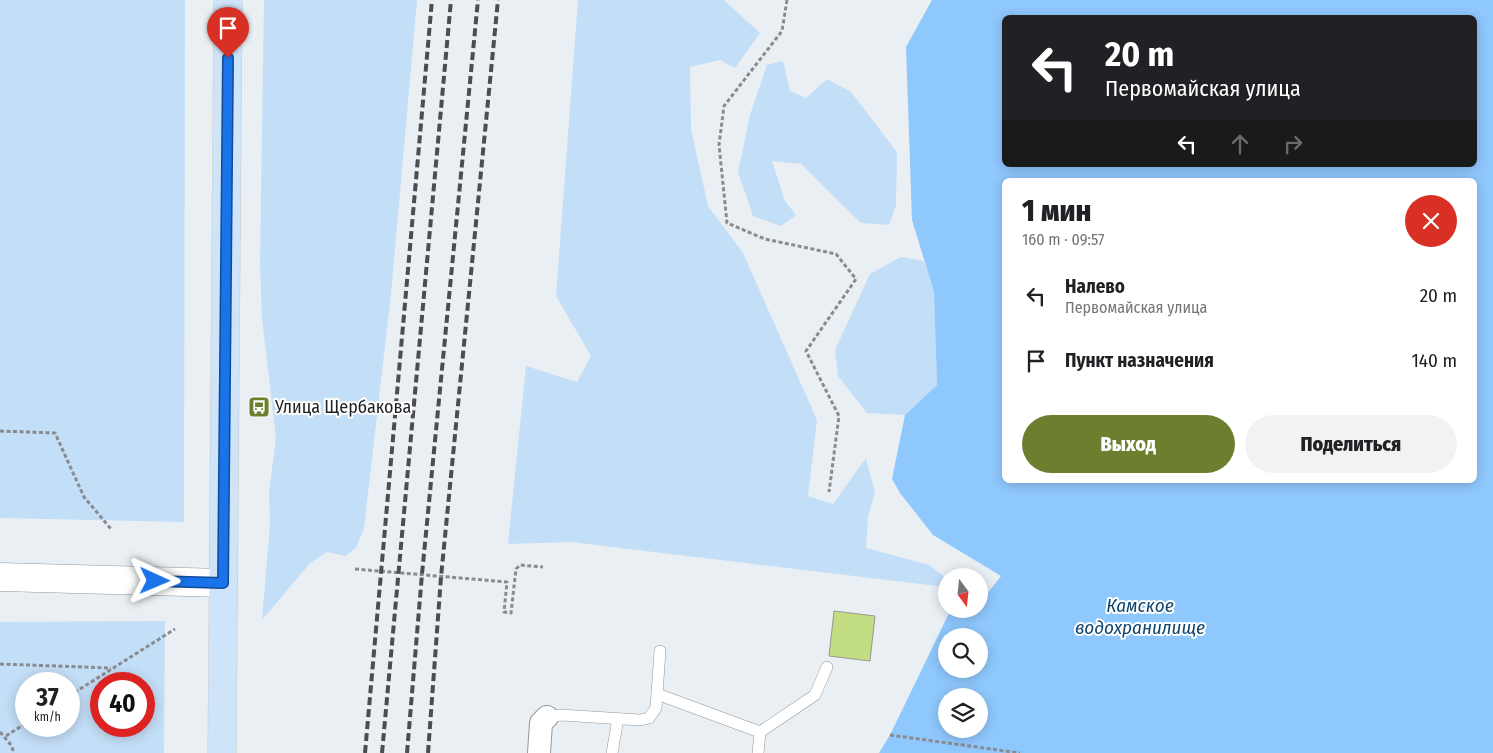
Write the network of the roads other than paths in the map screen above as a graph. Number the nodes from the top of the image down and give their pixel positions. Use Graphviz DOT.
graph roads {
  1 [pos="228,0"];
  2 [pos="0,577"];
  3 [pos="223,583"];
  4 [pos="660,651"];
  5 [pos="827,667"];
  6 [pos="657,694"];
  7 [pos="547,717"];
  8 [pos="618,718"];
  9 [pos="760,732"];
  10 [pos="222,753"];
  11 [pos="539,753"];
  12 [pos="612,753"];
  13 [pos="758,753"];
  1 -- 3 [label="main road"];
  2 -- 3 [label="street"];
  3 -- 10 [label="main road"];
  4 -- 6 [label="lane"];
  5 -- 9 [label="lane"];
  6 -- 8 [label="lane"];
  6 -- 9 [label="lane"];
  7 -- 8 [label="lane"];
  7 -- 11 [label="street"];
  8 -- 12 [label="lane"];
  9 -- 13 [label="lane"];
}
